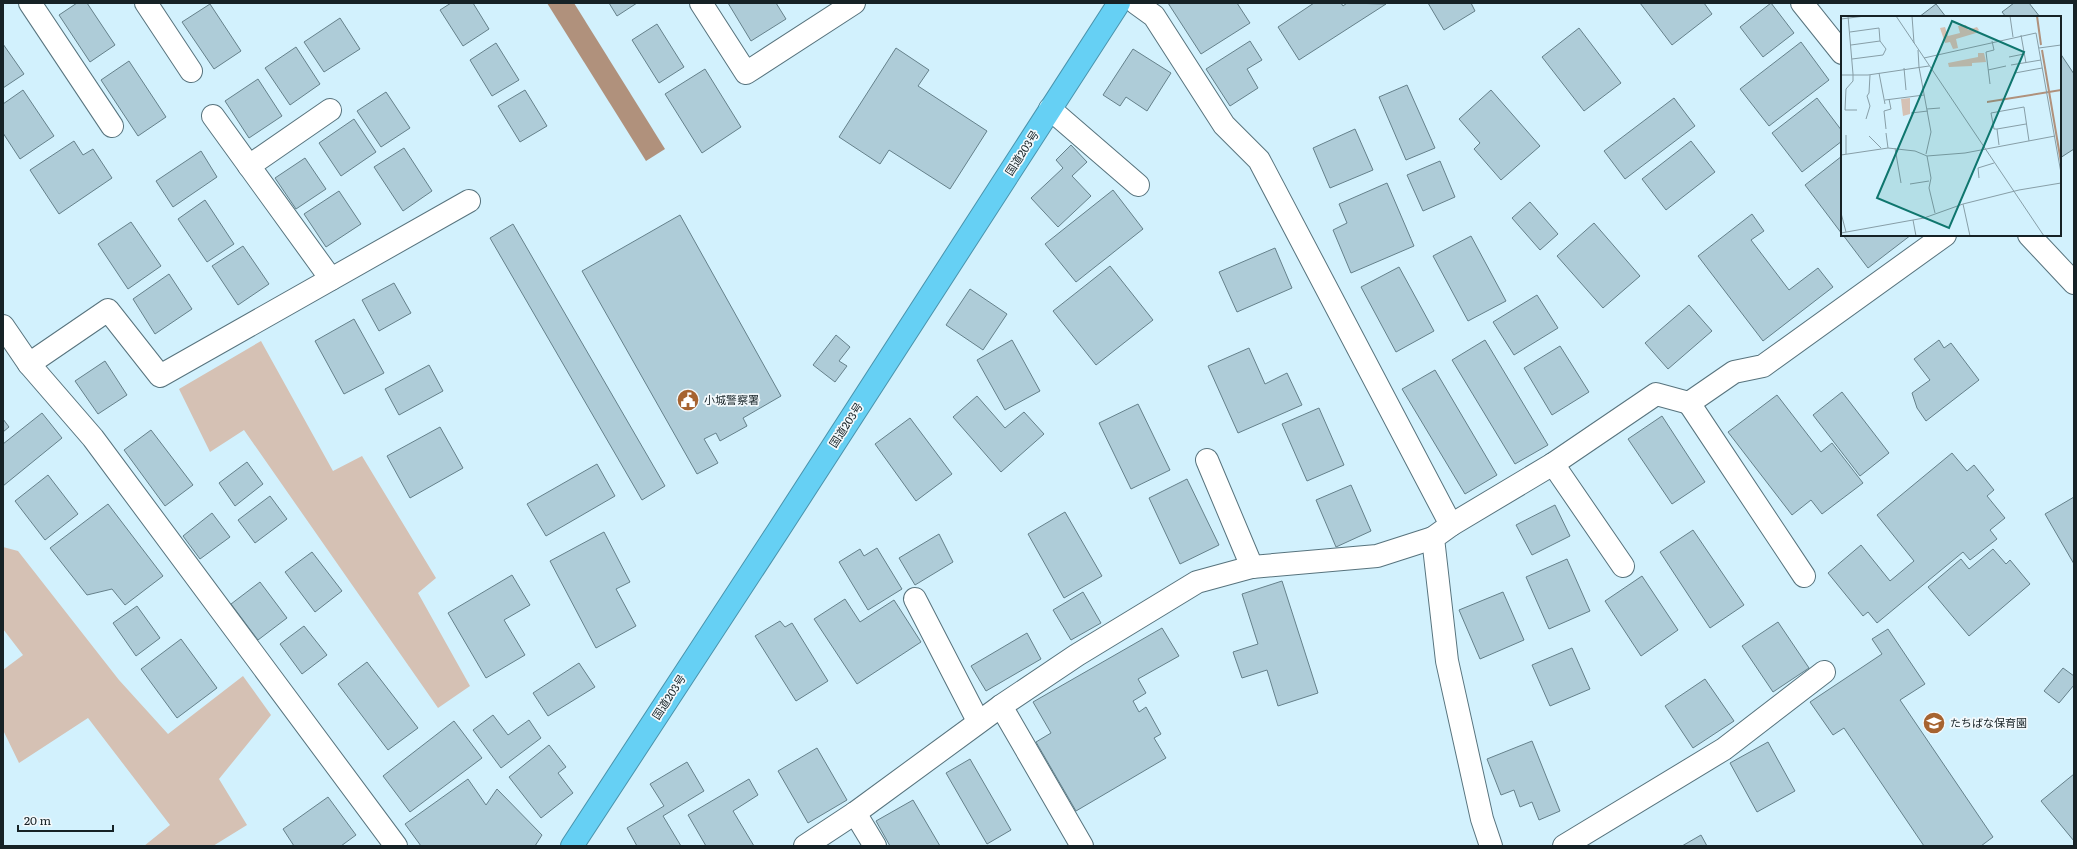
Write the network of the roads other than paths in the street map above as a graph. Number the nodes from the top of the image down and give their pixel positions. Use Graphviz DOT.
graph roads {
  1 [pos="30,3"];
  2 [pos="146,3"];
  3 [pos="701,3"];
  4 [pos="854,3"];
  5 [pos="1119,3"];
  6 [pos="1136,3"];
  7 [pos="1802,3"];
  8 [pos="1841,52"];
  9 [pos="191,71"];
  10 [pos="1050,108"];
  11 [pos="330,110"];
  12 [pos="213,116"];
  13 [pos="112,126"];
  14 [pos="249,166"];
  15 [pos="1138,185"];
  16 [pos="469,201"];
  17 [pos="1944,236"];
  18 [pos="2030,236"];
  19 [pos="331,279"];
  20 [pos="2074,283"];
  21 [pos="3,326"];
  22 [pos="29,364"];
  23 [pos="1689,403"];
  24 [pos="1207,460"];
  25 [pos="1553,464"];
  26 [pos="1451,525"];
  27 [pos="1433,538"];
  28 [pos="1623,566"];
  29 [pos="1252,568"];
  30 [pos="1804,576"];
  31 [pos="915,599"];
  32 [pos="1824,672"];
  33 [pos="1001,706"];
  34 [pos="978,721"];
  35 [pos="855,813"];
  36 [pos="396,846"];
  37 [pos="572,846"];
  38 [pos="805,846"];
  39 [pos="874,846"];
  40 [pos="1082,846"];
  41 [pos="1491,846"];
  42 [pos="1564,846"];
  1 -- 13 [label="street"];
  2 -- 9 [label="street"];
  3 -- 4 [label="street"];
  5 -- 10 [label="highway, 国道203号"];
  6 -- 26 [label="street"];
  7 -- 8 [label="street"];
  10 -- 15 [label="street"];
  10 -- 37 [label="highway, 国道203号"];
  11 -- 14 [label="street"];
  12 -- 14 [label="street"];
  14 -- 19 [label="street"];
  16 -- 19 [label="street"];
  17 -- 23 [label="street"];
  18 -- 20 [label="street"];
  19 -- 22 [label="street"];
  21 -- 22 [label="street"];
  22 -- 36 [label="street"];
  23 -- 25 [label="street"];
  23 -- 30 [label="street"];
  24 -- 29 [label="street"];
  25 -- 26 [label="street"];
  25 -- 28 [label="street"];
  26 -- 27 [label="street"];
  27 -- 29 [label="street"];
  27 -- 41 [label="street"];
  29 -- 33 [label="street"];
  31 -- 34 [label="street"];
  32 -- 42 [label="street"];
  33 -- 34 [label="street"];
  33 -- 40 [label="street"];
  34 -- 35 [label="street"];
  35 -- 38 [label="street"];
  35 -- 39 [label="street"];
}
